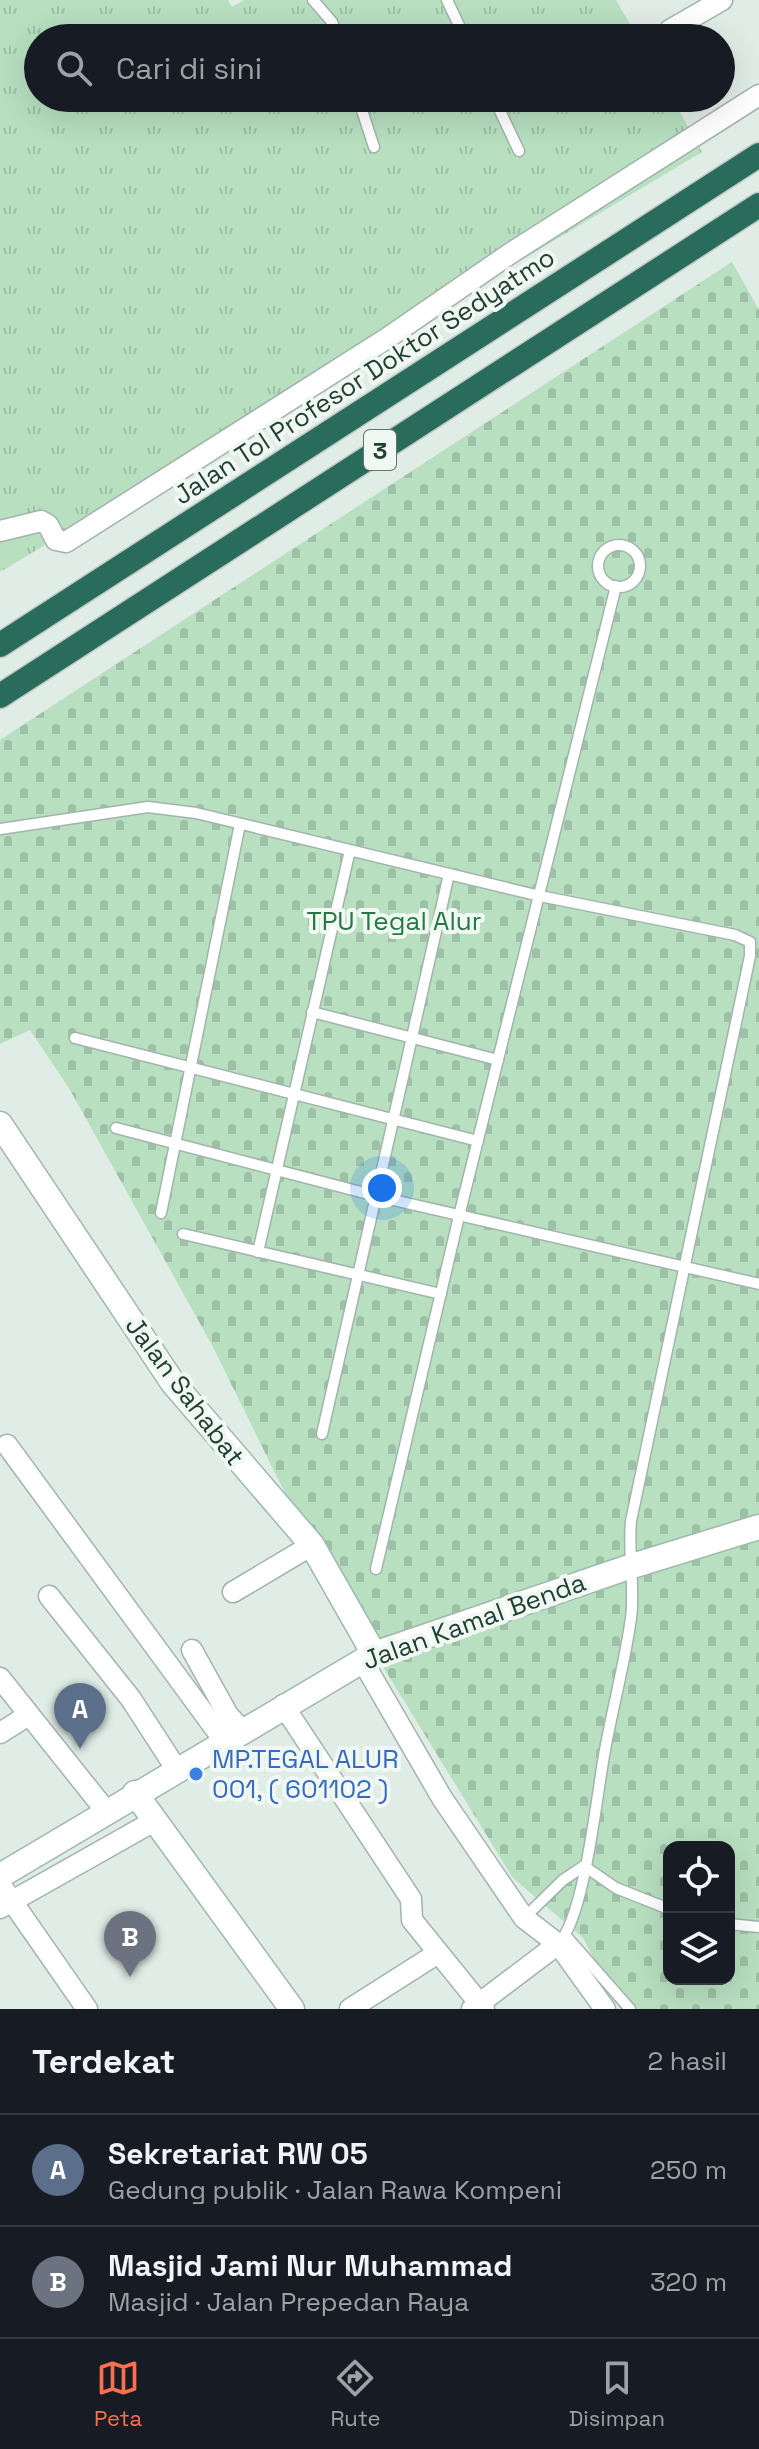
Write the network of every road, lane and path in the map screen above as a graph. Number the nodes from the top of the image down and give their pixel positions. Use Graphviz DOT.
graph roads {
  1 [pos="313,0"];
  2 [pos="447,0"];
  3 [pos="722,0"];
  4 [pos="333,24"];
  5 [pos="458,24"];
  6 [pos="680,24"];
  7 [pos="759,95"];
  8 [pos="735,110"];
  9 [pos="363,112"];
  10 [pos="501,112"];
  11 [pos="732,112"];
  12 [pos="374,147"];
  13 [pos="519,151"];
  14 [pos="759,155"];
  15 [pos="759,205"];
  16 [pos="0,531"];
  17 [pos="616,586"];
  18 [pos="0,645"];
  19 [pos="0,696"];
  20 [pos="240,824"];
  21 [pos="0,829"];
  22 [pos="350,850"];
  23 [pos="449,874"];
  24 [pos="540,896"];
  25 [pos="312,1012"];
  26 [pos="75,1038"];
  27 [pos="412,1038"];
  28 [pos="498,1060"];
  29 [pos="189,1067"];
  30 [pos="292,1094"];
  31 [pos="394,1120"];
  32 [pos="0,1124"];
  33 [pos="116,1128"];
  34 [pos="478,1141"];
  35 [pos="175,1144"];
  36 [pos="275,1170"];
  37 [pos="376,1196"];
  38 [pos="161,1213"];
  39 [pos="459,1216"];
  40 [pos="183,1234"];
  41 [pos="258,1252"];
  42 [pos="683,1268"];
  43 [pos="358,1276"];
  44 [pos="759,1284"];
  45 [pos="441,1294"];
  46 [pos="322,1434"];
  47 [pos="7,1445"];
  48 [pos="759,1527"];
  49 [pos="312,1545"];
  50 [pos="376,1569"];
  51 [pos="629,1574"];
  52 [pos="233,1592"];
  53 [pos="49,1596"];
  54 [pos="192,1650"];
  55 [pos="370,1667"];
  56 [pos="0,1678"];
  57 [pos="290,1714"];
  58 [pos="27,1716"];
  59 [pos="0,1733"];
  60 [pos="234,1736"];
  61 [pos="177,1770"];
  62 [pos="146,1807"];
  63 [pos="106,1811"];
  64 [pos="584,1866"];
  65 [pos="4,1892"];
  66 [pos="663,1907"];
  67 [pos="529,1912"];
  68 [pos="735,1925"];
  69 [pos="759,1927"];
  70 [pos="562,1940"];
  71 [pos="438,1953"];
  72 [pos="478,2007"];
  73 [pos="87,2009"];
  74 [pos="292,2009"];
  75 [pos="350,2009"];
  76 [pos="605,2009"];
  77 [pos="630,2009"];
  1 -- 4 [label="lane"];
  2 -- 5 [label="lane"];
  3 -- 6 [label="street"];
  7 -- 8 [label="street"];
  9 -- 12 [label="lane"];
  10 -- 13 [label="lane"];
  11 -- 16 [label="street"];
  14 -- 18 [label="highway, Jalan Tol Profesor Doktor Sedyatmo / 3"];
  15 -- 19 [label="highway, 3"];
  17 -- 17 [label="lane"];
  17 -- 24 [label="lane"];
  20 -- 21 [label="lane"];
  20 -- 22 [label="lane"];
  20 -- 29 [label="lane"];
  22 -- 23 [label="lane"];
  22 -- 25 [label="lane"];
  23 -- 24 [label="lane"];
  23 -- 27 [label="lane"];
  24 -- 28 [label="lane"];
  24 -- 42 [label="lane"];
  25 -- 27 [label="lane"];
  25 -- 30 [label="lane"];
  26 -- 29 [label="lane"];
  27 -- 28 [label="lane"];
  27 -- 31 [label="lane"];
  28 -- 34 [label="lane"];
  29 -- 30 [label="lane"];
  29 -- 35 [label="lane"];
  30 -- 31 [label="lane"];
  30 -- 36 [label="lane"];
  31 -- 34 [label="lane"];
  31 -- 37 [label="lane"];
  32 -- 49 [label="street, Jalan Sahabat"];
  33 -- 35 [label="lane"];
  34 -- 39 [label="lane"];
  35 -- 36 [label="lane"];
  35 -- 38 [label="lane"];
  36 -- 37 [label="lane"];
  36 -- 41 [label="lane"];
  37 -- 39 [label="lane"];
  37 -- 43 [label="lane"];
  39 -- 42 [label="lane"];
  39 -- 45 [label="lane"];
  40 -- 41 [label="lane"];
  41 -- 43 [label="lane"];
  42 -- 44 [label="lane"];
  42 -- 51 [label="lane"];
  43 -- 45 [label="lane"];
  43 -- 46 [label="lane"];
  45 -- 50 [label="lane"];
  47 -- 60 [label="street"];
  48 -- 51 [label="street, Jalan Kamal Benda"];
  49 -- 52 [label="street"];
  49 -- 55 [label="street, Jalan Sahabat"];
  51 -- 55 [label="street, Jalan Kamal Benda"];
  51 -- 64 [label="lane"];
  53 -- 61 [label="street"];
  54 -- 60 [label="street"];
  55 -- 57 [label="street, Jalan Kamal Benda"];
  55 -- 67 [label="street"];
  56 -- 58 [label="street"];
  57 -- 60 [label="street, Jalan Kamal Benda"];
  57 -- 71 [label="street"];
  58 -- 59 [label="street"];
  58 -- 63 [label="street"];
  60 -- 61 [label="street, Jalan Kamal Benda"];
  61 -- 62 [label="street, Jalan Kamal Benda"];
  62 -- 63 [label="street, Jalan Kamal Benda"];
  62 -- 65 [label="street"];
  62 -- 74 [label="street"];
  63 -- 65 [label="street, Jalan Kamal Benda"];
  64 -- 66 [label="lane"];
  64 -- 67 [label="lane"];
  64 -- 70 [label="lane"];
  65 -- 73 [label="street"];
  67 -- 70 [label="street"];
  68 -- 69 [label="lane"];
  70 -- 72 [label="street"];
  70 -- 76 [label="street"];
  70 -- 77 [label="lane"];
  71 -- 72 [label="street"];
  71 -- 75 [label="street"];
}
